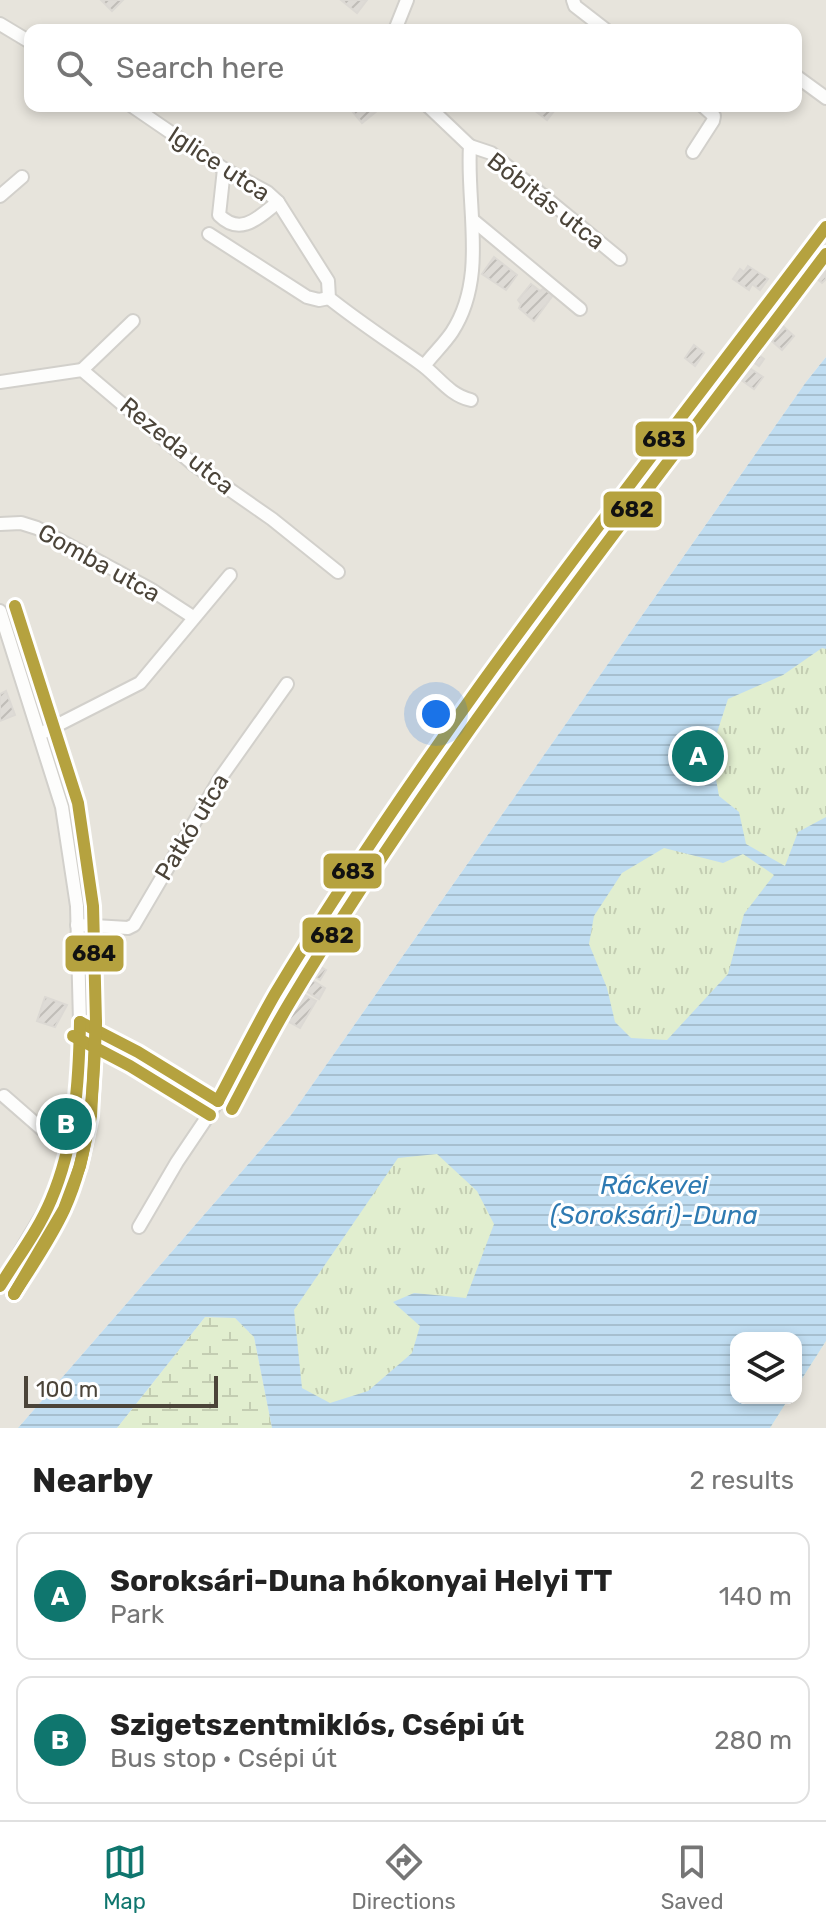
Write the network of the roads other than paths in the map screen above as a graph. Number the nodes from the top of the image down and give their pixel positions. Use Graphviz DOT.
graph roads {
  1 [pos="407,0"];
  2 [pos="573,0"];
  3 [pos="0,24"];
  4 [pos="397,24"];
  5 [pos="598,24"];
  6 [pos="24,38"];
  7 [pos="802,80"];
  8 [pos="826,98"];
  9 [pos="141,112"];
  10 [pos="434,112"];
  11 [pos="710,112"];
  12 [pos="470,146"];
  13 [pos="693,152"];
  14 [pos="224,169"];
  15 [pos="22,177"];
  16 [pos="0,196"];
  17 [pos="278,202"];
  18 [pos="474,221"];
  19 [pos="826,227"];
  20 [pos="209,234"];
  21 [pos="620,259"];
  22 [pos="329,298"];
  23 [pos="580,309"];
  24 [pos="133,321"];
  25 [pos="424,366"];
  26 [pos="82,370"];
  27 [pos="0,382"];
  28 [pos="471,400"];
  29 [pos="0,524"];
  30 [pos="338,572"];
  31 [pos="230,575"];
  32 [pos="0,611"];
  33 [pos="193,617"];
  34 [pos="287,684"];
  35 [pos="40,734"];
  36 [pos="77,925"];
  37 [pos="80,1022"];
  38 [pos="4,1096"];
  39 [pos="218,1101"];
  40 [pos="67,1151"];
  41 [pos="139,1227"];
  42 [pos="0,1286"];
  1 -- 4 [label="street"];
  2 -- 5 [label="street"];
  3 -- 6 [label="street"];
  7 -- 8 [label="street"];
  9 -- 14 [label="street, Iglice utca"];
  10 -- 12 [label="street, Bóbitás utca"];
  11 -- 13 [label="street"];
  12 -- 18 [label="street"];
  12 -- 21 [label="street, Bóbitás utca"];
  14 -- 17 [label="street, Iglice utca"];
  14 -- 17 [label="street"];
  15 -- 16 [label="street"];
  17 -- 22 [label="street, Iglice utca"];
  18 -- 23 [label="street"];
  18 -- 25 [label="street"];
  19 -- 39 [label="street"];
  20 -- 22 [label="street"];
  22 -- 25 [label="street"];
  24 -- 26 [label="street"];
  25 -- 28 [label="street"];
  26 -- 27 [label="street"];
  26 -- 30 [label="street, Rezeda utca"];
  29 -- 33 [label="street, Gomba utca"];
  31 -- 33 [label="street"];
  32 -- 35 [label="street"];
  33 -- 35 [label="street"];
  34 -- 36 [label="street, Patkó utca"];
  35 -- 36 [label="street"];
  36 -- 37 [label="street"];
  37 -- 39 [label="street"];
  37 -- 40 [label="street"];
  38 -- 40 [label="street"];
  39 -- 41 [label="street"];
  40 -- 42 [label="street"];
}
